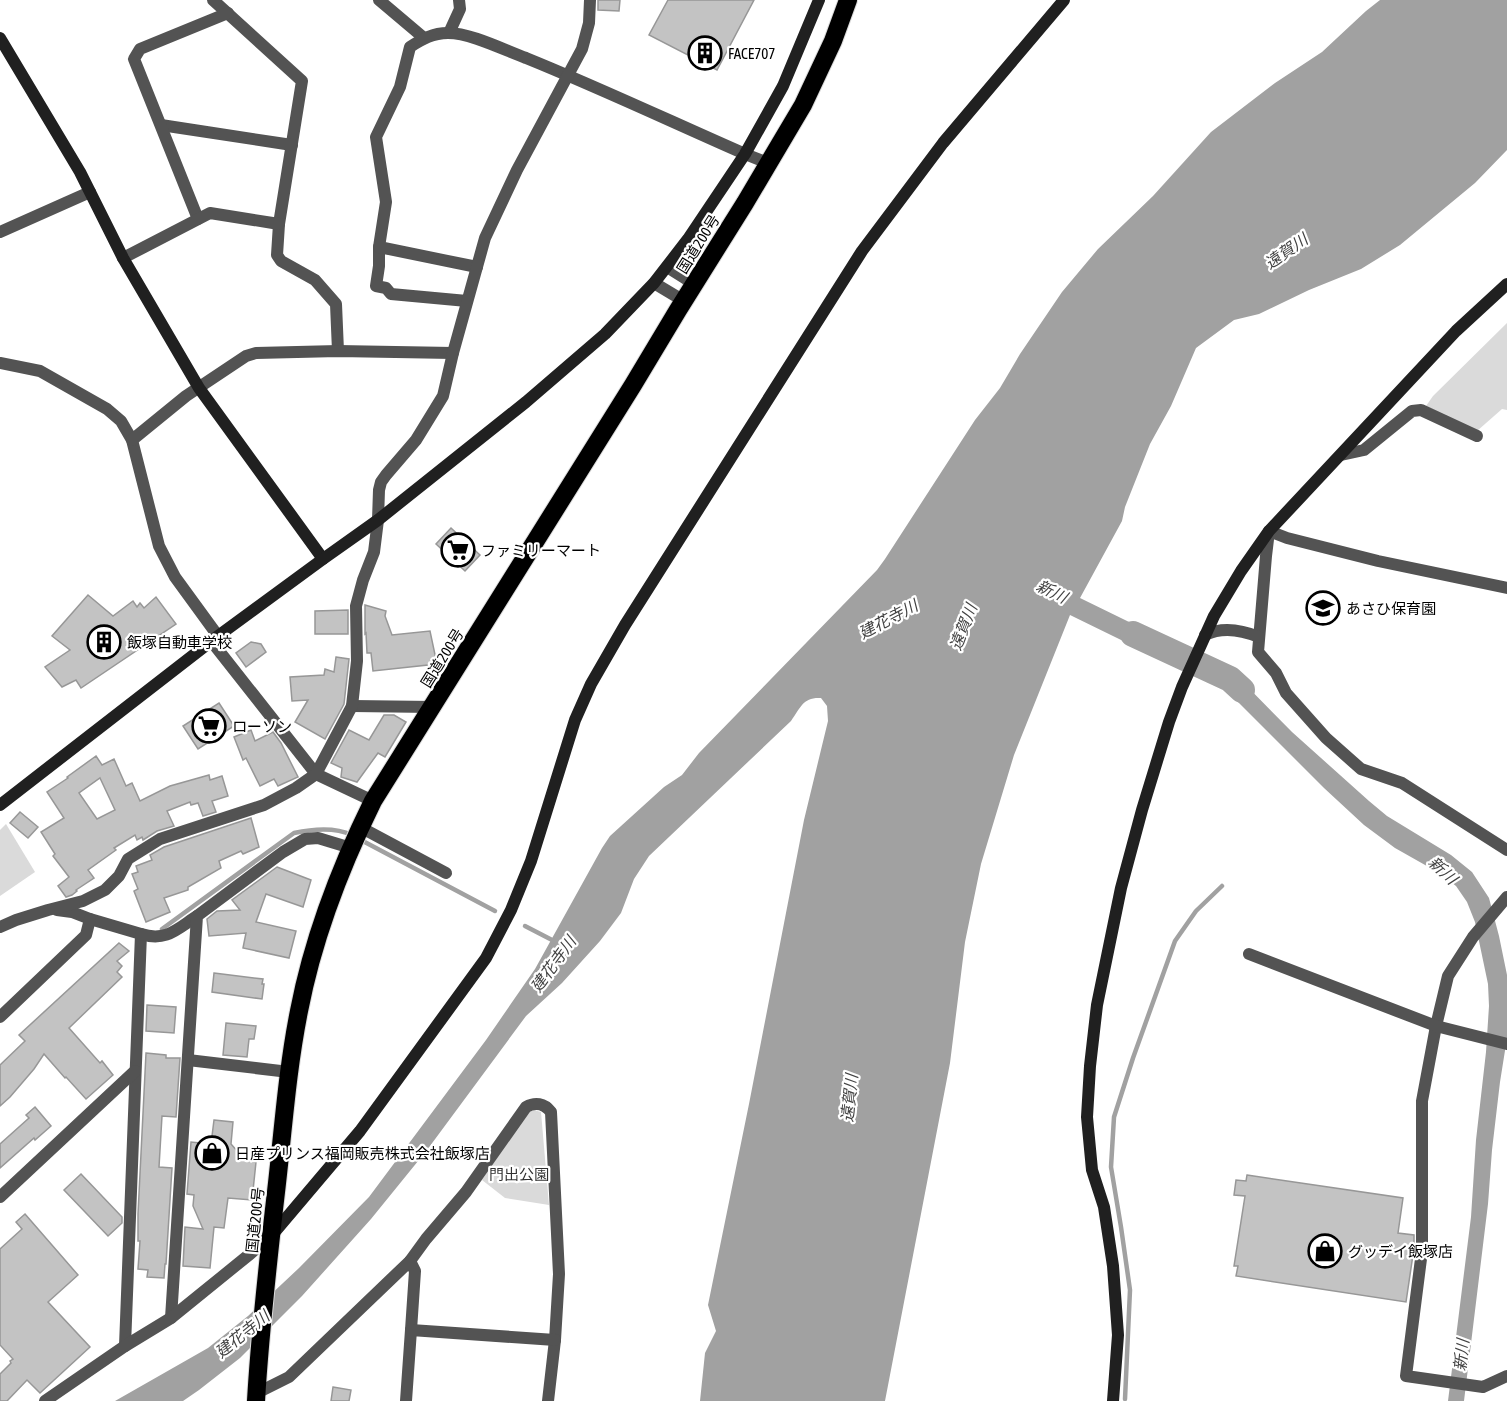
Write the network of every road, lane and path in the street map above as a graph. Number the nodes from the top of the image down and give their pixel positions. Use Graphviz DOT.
graph roads {
  1 [pos="213,0"];
  2 [pos="379,0"];
  3 [pos="459,0"];
  4 [pos="590,0"];
  5 [pos="819,0"];
  6 [pos="848,0"];
  7 [pos="1064,0"];
  8 [pos="228,13"];
  9 [pos="449,33"];
  10 [pos="0,38"];
  11 [pos="424,38"];
  12 [pos="568,75"];
  13 [pos="160,125"];
  14 [pos="292,145"];
  15 [pos="744,154"];
  16 [pos="768,163"];
  17 [pos="90,192"];
  18 [pos="198,219"];
  19 [pos="279,224"];
  20 [pos="0,232"];
  21 [pos="379,247"];
  22 [pos="123,258"];
  23 [pos="477,267"];
  24 [pos="667,267"];
  25 [pos="654,283"];
  26 [pos="694,284"];
  27 [pos="1507,284"];
  28 [pos="467,301"];
  29 [pos="684,301"];
  30 [pos="338,351"];
  31 [pos="453,353"];
  32 [pos="0,363"];
  33 [pos="199,388"];
  34 [pos="1477,436"];
  35 [pos="132,440"];
  36 [pos="1341,454"];
  37 [pos="378,520"];
  38 [pos="1269,531"];
  39 [pos="323,559"];
  40 [pos="1507,588"];
  41 [pos="1205,635"];
  42 [pos="1259,637"];
  43 [pos="215,639"];
  44 [pos="352,706"];
  45 [pos="433,707"];
  46 [pos="316,774"];
  47 [pos="373,801"];
  48 [pos="0,805"];
  49 [pos="356,837"];
  50 [pos="1507,850"];
  51 [pos="447,873"];
  52 [pos="1507,897"];
  53 [pos="48,910"];
  54 [pos="197,916"];
  55 [pos="90,919"];
  56 [pos="0,927"];
  57 [pos="141,934"];
  58 [pos="1249,954"];
  59 [pos="0,1017"];
  60 [pos="1436,1026"];
  61 [pos="1507,1044"];
  62 [pos="188,1060"];
  63 [pos="135,1071"];
  64 [pos="289,1072"];
  65 [pos="0,1197"];
  66 [pos="271,1235"];
  67 [pos="410,1261"];
  68 [pos="171,1318"];
  69 [pos="411,1330"];
  70 [pos="555,1340"];
  71 [pos="125,1346"];
  72 [pos="1507,1376"];
  73 [pos="257,1392"];
  74 [pos="45,1401"];
  75 [pos="406,1401"];
  76 [pos="548,1401"];
  77 [pos="1113,1401"];
  1 -- 8 [label="street"];
  2 -- 11 [label="street"];
  3 -- 9 [label="street"];
  4 -- 12 [label="street"];
  5 -- 15 [label="street"];
  6 -- 16 [label="highway, 国道200号"];
  7 -- 66 [label="street"];
  8 -- 13 [label="street"];
  8 -- 14 [label="street"];
  9 -- 11 [label="street"];
  9 -- 12 [label="street"];
  10 -- 17 [label="street"];
  11 -- 21 [label="street"];
  12 -- 15 [label="street"];
  12 -- 23 [label="street"];
  13 -- 14 [label="street"];
  13 -- 18 [label="street"];
  14 -- 19 [label="street"];
  15 -- 16 [label="street"];
  15 -- 24 [label="street"];
  16 -- 26 [label="highway, 国道200号"];
  17 -- 20 [label="street"];
  17 -- 22 [label="street"];
  18 -- 19 [label="street"];
  18 -- 22 [label="street"];
  19 -- 30 [label="street"];
  21 -- 23 [label="street"];
  21 -- 28 [label="street"];
  22 -- 33 [label="street"];
  23 -- 28 [label="street"];
  24 -- 25 [label="street"];
  24 -- 26 [label="street"];
  25 -- 29 [label="street"];
  25 -- 37 [label="street"];
  26 -- 29 [label="highway, 国道200号"];
  27 -- 36 [label="street"];
  28 -- 31 [label="street"];
  29 -- 45 [label="highway, 国道200号"];
  30 -- 31 [label="street"];
  30 -- 33 [label="street"];
  31 -- 37 [label="street"];
  32 -- 35 [label="street"];
  33 -- 35 [label="street"];
  33 -- 39 [label="street"];
  34 -- 36 [label="street"];
  35 -- 43 [label="street"];
  36 -- 38 [label="street"];
  37 -- 39 [label="street"];
  37 -- 44 [label="street"];
  38 -- 40 [label="street"];
  38 -- 41 [label="street"];
  38 -- 42 [label="street"];
  39 -- 43 [label="street"];
  41 -- 42 [label="street"];
  41 -- 77 [label="street"];
  42 -- 50 [label="street"];
  43 -- 46 [label="street"];
  43 -- 48 [label="street"];
  44 -- 45 [label="street"];
  44 -- 46 [label="street"];
  45 -- 47 [label="highway, 国道200号"];
  46 -- 47 [label="street"];
  46 -- 53 [label="street"];
  47 -- 49 [label="highway, 国道200号"];
  49 -- 51 [label="street"];
  49 -- 54 [label="street"];
  49 -- 64 [label="highway, 国道200号"];
  52 -- 60 [label="street"];
  53 -- 55 [label="street"];
  53 -- 56 [label="street"];
  54 -- 57 [label="street"];
  54 -- 62 [label="street"];
  55 -- 57 [label="street"];
  55 -- 59 [label="street"];
  57 -- 63 [label="street"];
  58 -- 60 [label="street"];
  60 -- 61 [label="street"];
  60 -- 72 [label="street"];
  62 -- 64 [label="street"];
  62 -- 68 [label="street"];
  63 -- 65 [label="street"];
  63 -- 71 [label="street"];
  64 -- 66 [label="highway, 国道200号"];
  66 -- 68 [label="street"];
  66 -- 73 [label="highway, 国道200号"];
  67 -- 69 [label="street"];
  67 -- 70 [label="street"];
  67 -- 73 [label="street"];
  68 -- 71 [label="street"];
  69 -- 70 [label="street"];
  69 -- 75 [label="street"];
  70 -- 76 [label="street"];
  71 -- 74 [label="street"];
}
